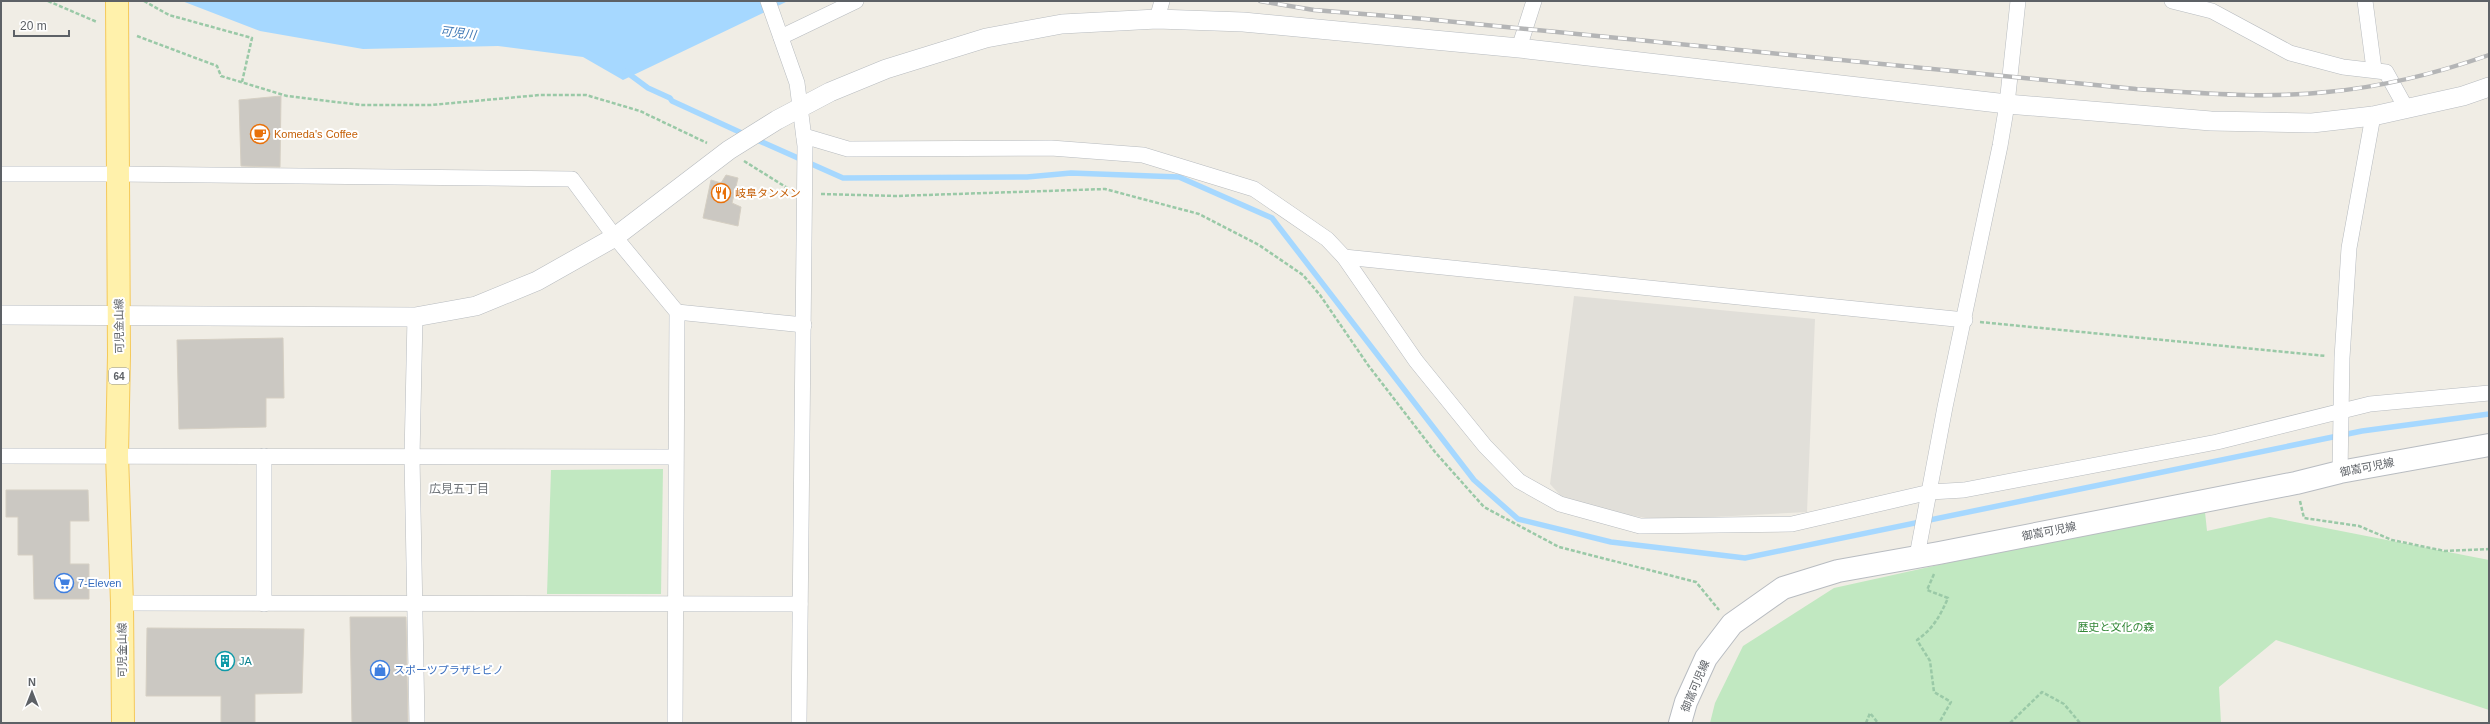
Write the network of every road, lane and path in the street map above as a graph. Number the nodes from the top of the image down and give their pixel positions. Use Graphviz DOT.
graph roads {
  1 [pos="48,1"];
  2 [pos="117,1"];
  3 [pos="144,1"];
  4 [pos="768,1"];
  5 [pos="856,1"];
  6 [pos="1162,1"];
  7 [pos="1534,1"];
  8 [pos="2018,1"];
  9 [pos="2172,1"];
  10 [pos="2365,1"];
  11 [pos="1157,19"];
  12 [pos="117,29"];
  13 [pos="781,37"];
  14 [pos="1519,48"];
  15 [pos="2374,69"];
  16 [pos="242,82"];
  17 [pos="2489,88"];
  18 [pos="2007,104"];
  19 [pos="801,108"];
  20 [pos="2406,108"];
  21 [pos="2373,116"];
  22 [pos="805,141"];
  23 [pos="726,152"];
  24 [pos="1,174"];
  25 [pos="118,174"];
  26 [pos="806,190"];
  27 [pos="615,237"];
  28 [pos="1344,257"];
  29 [pos="678,312"];
  30 [pos="1,315"];
  31 [pos="118,315"];
  32 [pos="415,317"];
  33 [pos="1965,320"];
  34 [pos="804,325"];
  35 [pos="2342,358"];
  36 [pos="2489,393"];
  37 [pos="2341,417"];
  38 [pos="2489,445"];
  39 [pos="117,455"];
  40 [pos="1,456"];
  41 [pos="264,456"];
  42 [pos="412,457"];
  43 [pos="675,457"];
  44 [pos="2340,472"];
  45 [pos="2296,483"];
  46 [pos="1930,492"];
  47 [pos="2489,549"];
  48 [pos="1939,553"];
  49 [pos="1918,556"];
  50 [pos="122,603"];
  51 [pos="675,603"];
  52 [pos="264,604"];
  53 [pos="800,604"];
  54 [pos="416,605"];
  55 [pos="1732,624"];
  56 [pos="123,723"];
  57 [pos="417,723"];
  58 [pos="675,723"];
  59 [pos="799,723"];
  60 [pos="1680,723"];
  61 [pos="1866,723"];
  62 [pos="1878,723"];
  63 [pos="1939,723"];
  64 [pos="2010,723"];
  65 [pos="2080,723"];
  1 -- 12 [label="path"];
  2 -- 12 [label="main road, 可児金山線 / 64"];
  3 -- 16 [label="path"];
  4 -- 13 [label="street"];
  5 -- 13 [label="street"];
  6 -- 11 [label="street"];
  7 -- 14 [label="street"];
  8 -- 18 [label="street"];
  9 -- 15 [label="street"];
  10 -- 15 [label="street"];
  11 -- 14 [label="street"];
  11 -- 19 [label="street"];
  12 -- 16 [label="path"];
  12 -- 25 [label="main road, 可児金山線 / 64"];
  13 -- 19 [label="street"];
  14 -- 18 [label="street"];
  15 -- 20 [label="street"];
  16 -- 23 [label="path"];
  17 -- 20 [label="street"];
  18 -- 21 [label="street"];
  18 -- 33 [label="street"];
  19 -- 22 [label="street"];
  19 -- 23 [label="street"];
  20 -- 21 [label="street"];
  21 -- 35 [label="street"];
  22 -- 26 [label="street"];
  22 -- 28 [label="street"];
  23 -- 26 [label="path"];
  23 -- 27 [label="street"];
  24 -- 25 [label="street"];
  25 -- 27 [label="street"];
  25 -- 31 [label="main road, 可児金山線 / 64"];
  26 -- 34 [label="street"];
  26 -- 55 [label="path"];
  27 -- 29 [label="street"];
  27 -- 32 [label="street"];
  28 -- 33 [label="street"];
  28 -- 46 [label="street"];
  29 -- 34 [label="street"];
  29 -- 43 [label="street"];
  30 -- 31 [label="street"];
  31 -- 32 [label="street"];
  31 -- 39 [label="main road, 可児金山線 / 64"];
  32 -- 42 [label="street"];
  33 -- 35 [label="path"];
  33 -- 46 [label="street"];
  34 -- 53 [label="street"];
  35 -- 37 [label="street"];
  36 -- 37 [label="street"];
  37 -- 44 [label="street"];
  37 -- 46 [label="street"];
  38 -- 44 [label="main road, 御嵩可児線"];
  39 -- 40 [label="street"];
  39 -- 41 [label="street"];
  39 -- 50 [label="main road, 可児金山線 / 64"];
  41 -- 42 [label="street"];
  41 -- 52 [label="street"];
  42 -- 43 [label="street"];
  42 -- 54 [label="street"];
  43 -- 51 [label="street"];
  44 -- 45 [label="main road, 御嵩可児線"];
  45 -- 47 [label="path"];
  45 -- 48 [label="main road, 御嵩可児線"];
  46 -- 49 [label="street"];
  48 -- 49 [label="main road, 御嵩可児線"];
  48 -- 63 [label="path"];
  49 -- 55 [label="main road, 御嵩可児線"];
  50 -- 52 [label="street"];
  50 -- 56 [label="main road, 可児金山線 / 64"];
  51 -- 53 [label="street"];
  51 -- 54 [label="street"];
  51 -- 58 [label="street"];
  52 -- 54 [label="street"];
  53 -- 59 [label="street"];
  54 -- 57 [label="street"];
  55 -- 60 [label="main road, 御嵩可児線"];
  61 -- 62 [label="path"];
  64 -- 65 [label="path"];
}
